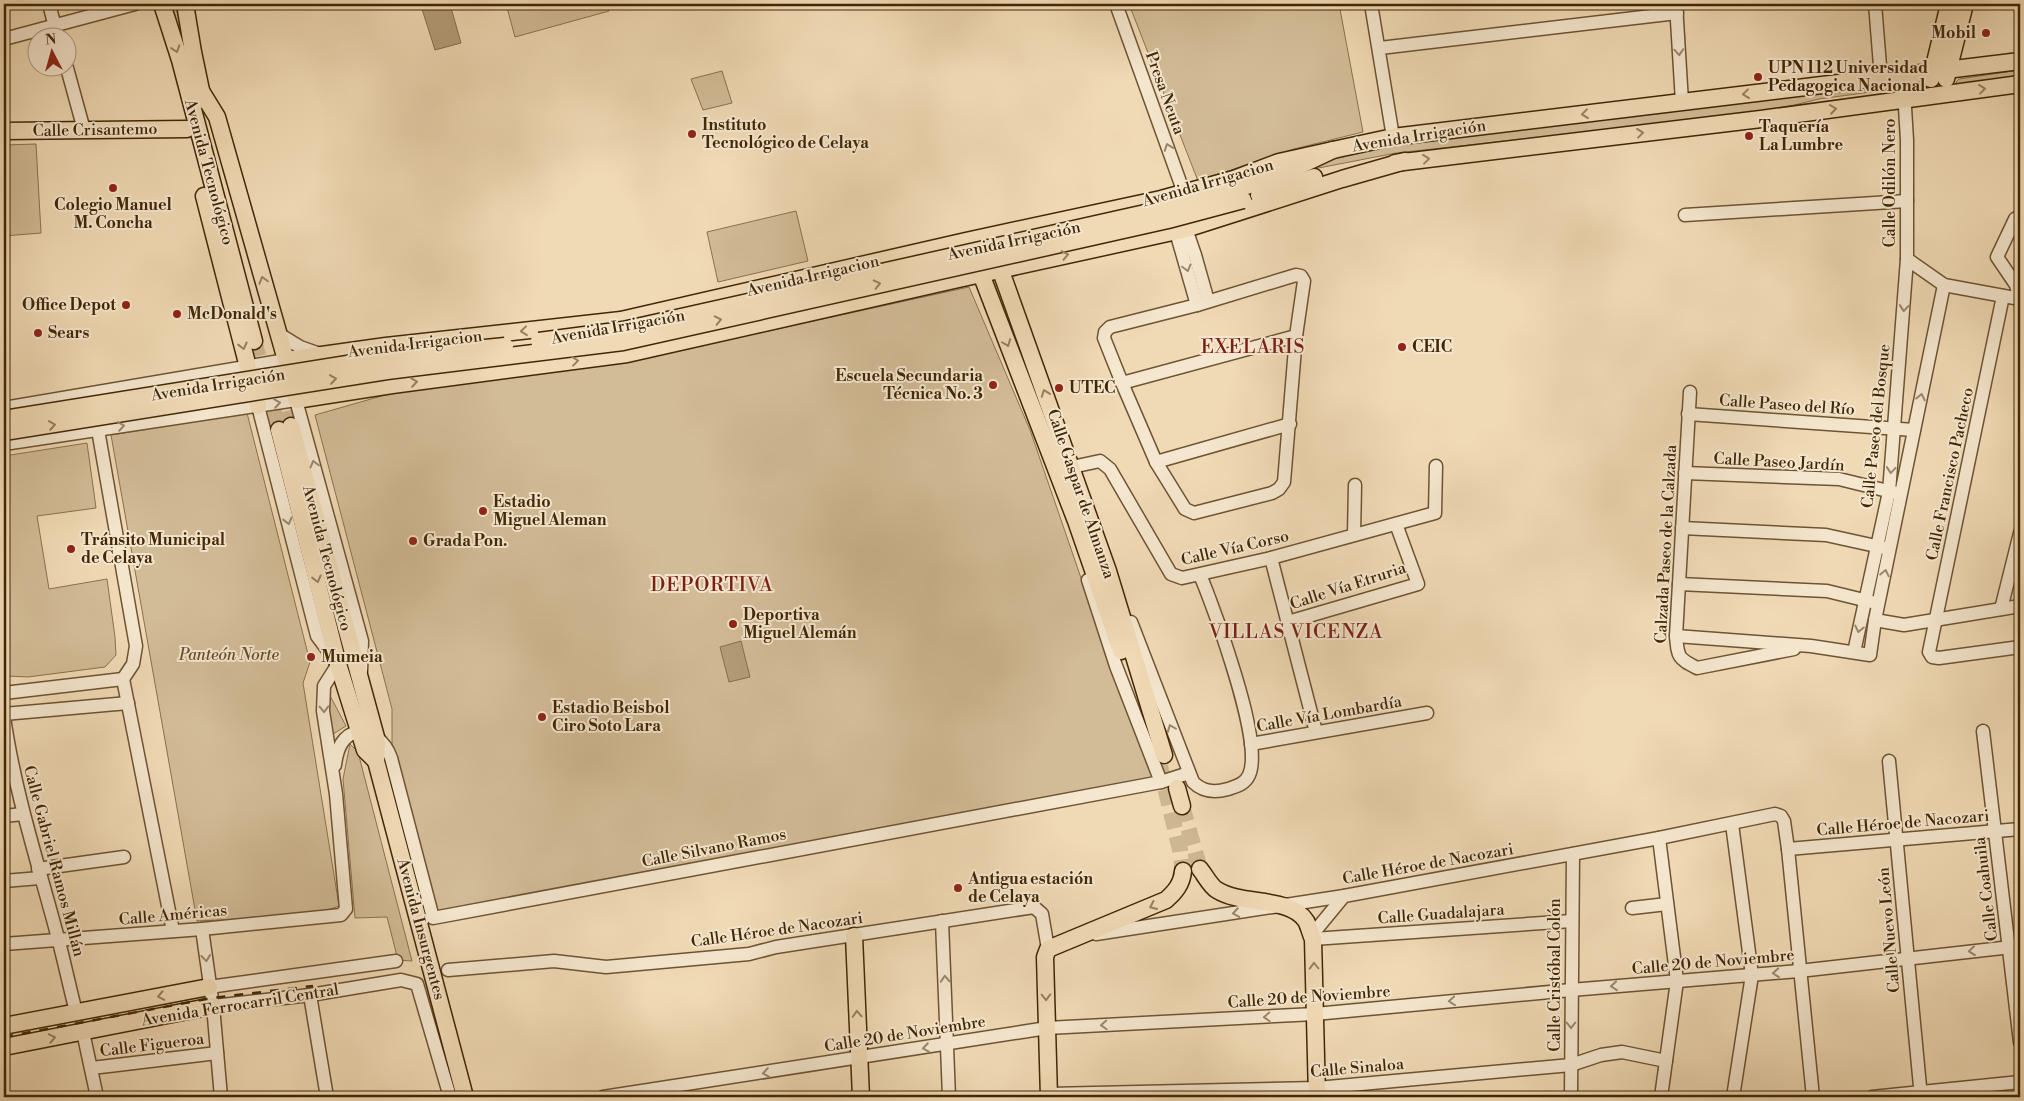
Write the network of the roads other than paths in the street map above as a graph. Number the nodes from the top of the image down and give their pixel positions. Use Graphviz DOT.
graph roads {
  1 [pos="49,4"];
  2 [pos="135,4"];
  3 [pos="162,4"];
  4 [pos="185,4"];
  5 [pos="1116,4"];
  6 [pos="1371,4"];
  7 [pos="1875,4"];
  8 [pos="1949,4"];
  9 [pos="1965,4"];
  10 [pos="1676,9"];
  11 [pos="56,28"];
  12 [pos="66,28"];
  13 [pos="28,35"];
  14 [pos="4,39"];
  15 [pos="1955,43"];
  16 [pos="1380,48"];
  17 [pos="2020,61"];
  18 [pos="1981,66"];
  19 [pos="1941,70"];
  20 [pos="1903,75"];
  21 [pos="70,78"];
  22 [pos="1881,78"];
  23 [pos="2019,85"];
  24 [pos="195,92"];
  25 [pos="1935,94"];
  26 [pos="1906,98"];
  27 [pos="1682,102"];
  28 [pos="187,129"];
  29 [pos="84,130"];
  30 [pos="4,132"];
  31 [pos="1393,137"];
  32 [pos="1333,150"];
  33 [pos="1405,161"];
  34 [pos="1184,192"];
  35 [pos="1240,195"];
  36 [pos="1907,201"];
  37 [pos="1685,214"];
  38 [pos="2020,216"];
  39 [pos="1041,225"];
  40 [pos="1181,230"];
  41 [pos="989,236"];
  42 [pos="1907,259"];
  43 [pos="1037,261"];
  44 [pos="854,266"];
  45 [pos="1000,269"];
  46 [pos="981,274"];
  47 [pos="793,280"];
  48 [pos="1944,285"];
  49 [pos="2003,296"];
  50 [pos="2020,299"];
  51 [pos="859,301"];
  52 [pos="1202,303"];
  53 [pos="802,315"];
  54 [pos="1296,336"];
  55 [pos="266,337"];
  56 [pos="452,339"];
  57 [pos="386,346"];
  58 [pos="322,355"];
  59 [pos="286,360"];
  60 [pos="248,366"];
  61 [pos="448,377"];
  62 [pos="1122,384"];
  63 [pos="392,385"];
  64 [pos="1690,392"];
  65 [pos="98,393"];
  66 [pos="296,400"];
  67 [pos="258,406"];
  68 [pos="4,408"];
  69 [pos="1688,414"];
  70 [pos="4,419"];
  71 [pos="1290,424"];
  72 [pos="1894,428"];
  73 [pos="98,430"];
  74 [pos="1914,430"];
  75 [pos="4,432"];
  76 [pos="4,444"];
  77 [pos="1156,462"];
  78 [pos="1436,466"];
  79 [pos="1072,467"];
  80 [pos="1685,474"];
  81 [pos="1355,485"];
  82 [pos="1895,493"];
  83 [pos="1076,521"];
  84 [pos="1396,524"];
  85 [pos="1682,528"];
  86 [pos="2020,533"];
  87 [pos="1354,535"];
  88 [pos="1883,547"];
  89 [pos="1271,558"];
  90 [pos="1108,572"];
  91 [pos="1200,575"];
  92 [pos="1679,584"];
  93 [pos="1865,599"];
  94 [pos="1878,604"];
  95 [pos="2020,606"];
  96 [pos="2001,609"];
  97 [pos="1875,620"];
  98 [pos="1936,620"];
  99 [pos="1288,622"];
  100 [pos="1676,636"];
  101 [pos="1811,646"];
  102 [pos="2020,647"];
  103 [pos="1854,652"];
  104 [pos="338,663"];
  105 [pos="123,679"];
  106 [pos="361,681"];
  107 [pos="4,693"];
  108 [pos="128,704"];
  109 [pos="1428,713"];
  110 [pos="4,715"];
  111 [pos="359,731"];
  112 [pos="1983,731"];
  113 [pos="1316,732"];
  114 [pos="376,737"];
  115 [pos="1251,744"];
  116 [pos="6,748"];
  117 [pos="1889,761"];
  118 [pos="376,762"];
  119 [pos="1189,773"];
  120 [pos="333,777"];
  121 [pos="1162,782"];
  122 [pos="1177,788"];
  123 [pos="1182,806"];
  124 [pos="23,814"];
  125 [pos="4,816"];
  126 [pos="1732,824"];
  127 [pos="2020,829"];
  128 [pos="1996,831"];
  129 [pos="1659,838"];
  130 [pos="1896,840"];
  131 [pos="1788,849"];
  132 [pos="1573,854"];
  133 [pos="124,857"];
  134 [pos="1200,869"];
  135 [pos="1182,871"];
  136 [pos="39,874"];
  137 [pos="4,881"];
  138 [pos="1344,896"];
  139 [pos="1667,904"];
  140 [pos="1284,905"];
  141 [pos="1632,908"];
  142 [pos="942,921"];
  143 [pos="1572,921"];
  144 [pos="202,929"];
  145 [pos="173,931"];
  146 [pos="854,936"];
  147 [pos="1080,936"];
  148 [pos="1312,938"];
  149 [pos="59,941"];
  150 [pos="4,944"];
  151 [pos="2015,946"];
  152 [pos="1048,949"];
  153 [pos="1908,958"];
  154 [pos="396,961"];
  155 [pos="448,970"];
  156 [pos="1799,971"];
  157 [pos="1752,975"];
  158 [pos="1677,981"];
  159 [pos="209,987"];
  160 [pos="1571,990"];
  161 [pos="310,995"];
  162 [pos="213,1006"];
  163 [pos="76,1012"];
  164 [pos="1316,1014"];
  165 [pos="4,1026"];
  166 [pos="1047,1028"];
  167 [pos="84,1032"];
  168 [pos="2020,1042"];
  169 [pos="948,1044"];
  170 [pos="4,1046"];
  171 [pos="217,1053"];
  172 [pos="860,1058"];
  173 [pos="1666,1061"];
  174 [pos="1571,1065"];
  175 [pos="92,1068"];
  176 [pos="2020,1082"];
  177 [pos="1317,1093"];
  178 [pos="633,1095"];
  179 [pos="1921,1095"];
  180 [pos="1049,1096"];
  181 [pos="97,1097"];
  182 [pos="221,1097"];
  183 [pos="327,1097"];
  184 [pos="450,1097"];
  185 [pos="465,1097"];
  186 [pos="603,1097"];
  187 [pos="861,1097"];
  188 [pos="949,1097"];
  189 [pos="1571,1097"];
  190 [pos="1660,1097"];
  191 [pos="1733,1097"];
  192 [pos="1813,1097"];
  193 [pos="1872,1097"];
  1 -- 11 [label="street"];
  2 -- 12 [label="street"];
  3 -- 24 [label="main road, Avenida Tecnológico, one-way"];
  4 -- 24 [label="main road, Avenida Tecnológico"];
  34 -- 5 [label="street, Presa Neuta, one-way"];
  6 -- 16 [label="street"];
  7 -- 22 [label="street"];
  8 -- 19 [label="main road"];
  9 -- 15 [label="main road"];
  10 -- 16 [label="street"];
  10 -- 27 [label="street, one-way"];
  13 -- 14 [label="street"];
  15 -- 18 [label="main road"];
  15 -- 19 [label="main road"];
  16 -- 31 [label="street"];
  17 -- 18 [label="main road, Avenida Irrigación"];
  18 -- 19 [label="main road, Avenida Irrigación"];
  19 -- 20 [label="main road, Avenida Irrigación"];
  19 -- 25 [label="main road"];
  20 -- 22 [label="main road, Avenida Irrigación"];
  20 -- 26 [label="street, Calle Odilón Nero"];
  21 -- 29 [label="street"];
  22 -- 27 [label="main road, Avenida Irrigación, one-way"];
  25 -- 23 [label="main road, Avenida Irrigación, one-way"];
  24 -- 28 [label="main road"];
  24 -- 55 [label="main road, Avenida Tecnológico"];
  55 -- 24 [label="main road, one-way"];
  25 -- 26 [label="main road, Avenida Irrigación"];
  33 -- 26 [label="main road, Avenida Irrigación, one-way"];
  26 -- 36 [label="street, Calle Odilón Nero"];
  27 -- 31 [label="main road, Avenida Irrigación, one-way"];
  28 -- 29 [label="main road, Calle Crisantemo"];
  28 -- 60 [label="main road, one-way"];
  29 -- 30 [label="main road, Calle Crisantemo"];
  31 -- 32 [label="main road, Avenida Irrigación"];
  32 -- 34 [label="main road, Avenida Irrigacion"];
  32 -- 35 [label="main road, Avenida Irrigación"];
  33 -- 35 [label="main road, Avenida Irrigación"];
  33 -- 40 [label="main road"];
  34 -- 39 [label="main road, Avenida Irrigacion"];
  35 -- 70 [label="main road, Avenida Irrigación, bridge"];
  75 -- 35 [label="main road, Avenida Irrigación, one-way, bridge"];
  36 -- 37 [label="street"];
  36 -- 42 [label="street, Calle Odilón Nero"];
  38 -- 50 [label="street"];
  39 -- 41 [label="main road, Avenida Irrigacion"];
  39 -- 43 [label="street"];
  43 -- 40 [label="main road, one-way"];
  40 -- 52 [label="street"];
  41 -- 44 [label="main road, Avenida Irrigacion"];
  41 -- 45 [label="main road, Calle Gaspar de Almanza"];
  42 -- 48 [label="street, Calle Odilón Nero"];
  42 -- 72 [label="street, Calle Paseo del Bosque, one-way"];
  43 -- 45 [label="main road"];
  44 -- 47 [label="main road, Avenida Irrigacion"];
  44 -- 51 [label="main road"];
  45 -- 46 [label="main road"];
  79 -- 45 [label="main road, Calle Gaspar de Almanza, one-way"];
  46 -- 51 [label="main road"];
  46 -- 83 [label="main road, Calle Gaspar de Almanza, one-way"];
  47 -- 53 [label="street"];
  47 -- 56 [label="main road, Avenida Irrigacion, one-way"];
  48 -- 49 [label="street, Calle Odilón Nero"];
  74 -- 48 [label="street, Calle Paseo del Bosque, one-way"];
  49 -- 50 [label="street, Calle Odilón Nero"];
  49 -- 98 [label="street, Calle Francisco Pacheco"];
  51 -- 53 [label="main road"];
  52 -- 54 [label="street"];
  52 -- 62 [label="street"];
  61 -- 53 [label="main road, one-way"];
  54 -- 62 [label="street"];
  54 -- 71 [label="street"];
  55 -- 58 [label="street"];
  55 -- 59 [label="main road"];
  56 -- 57 [label="main road, Avenida Irrigacion"];
  56 -- 61 [label="street"];
  57 -- 58 [label="main road, Avenida Irrigacion"];
  57 -- 63 [label="street"];
  58 -- 59 [label="main road, Avenida Irrigacion"];
  59 -- 60 [label="street"];
  59 -- 66 [label="street"];
  60 -- 65 [label="street"];
  60 -- 67 [label="main road"];
  63 -- 61 [label="main road, one-way"];
  62 -- 77 [label="street"];
  63 -- 66 [label="main road"];
  64 -- 69 [label="street, Calzada Paseo de la Calzada"];
  65 -- 68 [label="street"];
  65 -- 73 [label="street"];
  67 -- 66 [label="street, one-way"];
  106 -- 66 [label="street, one-way"];
  73 -- 67 [label="street, one-way"];
  67 -- 104 [label="street, one-way"];
  69 -- 72 [label="street, Calle Paseo del Río"];
  69 -- 80 [label="street, Calzada Paseo de la Calzada"];
  71 -- 77 [label="street"];
  71 -- 77 [label="street"];
  72 -- 74 [label="street, Calle Paseo del Río"];
  72 -- 82 [label="street, Calle Paseo del Bosque, one-way"];
  73 -- 76 [label="street"];
  73 -- 105 [label="street"];
  74 -- 82 [label="street, Calle Paseo del Bosque"];
  78 -- 84 [label="street, Calle Vía Corso"];
  79 -- 90 [label="main road, Calle Gaspar de Almanza"];
  79 -- 91 [label="street, Calle Vía Corso"];
  80 -- 82 [label="street, Calle Paseo Jardín"];
  80 -- 85 [label="street, Calzada Paseo de la Calzada"];
  81 -- 87 [label="street"];
  82 -- 88 [label="street, Calle Paseo del Bosque"];
  83 -- 90 [label="main road, Calle Gaspar de Almanza"];
  83 -- 121 [label="street"];
  84 -- 87 [label="street, Calle Vía Corso"];
  84 -- 99 [label="street, Calle Vía Etruria"];
  85 -- 88 [label="street"];
  85 -- 92 [label="street, Calzada Paseo de la Calzada"];
  86 -- 96 [label="street"];
  87 -- 89 [label="street, Calle Vía Corso"];
  88 -- 93 [label="street, Calle Paseo del Bosque"];
  94 -- 88 [label="street, Calle Paseo del Bosque, one-way"];
  89 -- 91 [label="street, Calle Vía Corso"];
  89 -- 99 [label="street"];
  119 -- 90 [label="street, one-way"];
  91 -- 115 [label="street"];
  92 -- 93 [label="street"];
  92 -- 100 [label="street, Calzada Paseo de la Calzada"];
  93 -- 94 [label="street"];
  93 -- 103 [label="street, Calle Paseo del Bosque, one-way"];
  94 -- 97 [label="street, Calle Paseo del Bosque"];
  95 -- 96 [label="street"];
  96 -- 98 [label="street"];
  97 -- 98 [label="street"];
  97 -- 103 [label="street, Calle Paseo del Bosque"];
  98 -- 102 [label="street, Calle Francisco Pacheco"];
  99 -- 113 [label="street"];
  100 -- 101 [label="street"];
  100 -- 101 [label="street, Calzada Paseo de la Calzada"];
  101 -- 103 [label="street"];
  106 -- 104 [label="main road, Avenida Tecnológico, one-way"];
  104 -- 111 [label="main road, Avenida Tecnológico"];
  104 -- 120 [label="street, one-way"];
  105 -- 107 [label="street"];
  105 -- 108 [label="street"];
  106 -- 114 [label="main road, Avenida Tecnológico"];
  108 -- 110 [label="street"];
  108 -- 145 [label="street"];
  109 -- 113 [label="street, Calle Vía Lombardía"];
  110 -- 116 [label="street, Calle Gabriel Ramos Millán"];
  111 -- 118 [label="main road, Avenida Tecnológico"];
  111 -- 120 [label="street"];
  112 -- 128 [label="street, Calle Coahuila"];
  113 -- 115 [label="street, Calle Vía Lombardía"];
  114 -- 118 [label="main road, Avenida Tecnológico"];
  114 -- 121 [label="street, Calle Silvano Ramos"];
  115 -- 119 [label="street, Calle Vía Lombardía"];
  116 -- 124 [label="street, Calle Gabriel Ramos Millán"];
  117 -- 130 [label="street, Calle Nuevo León"];
  118 -- 185 [label="main road, Avenida Insurgentes"];
  119 -- 121 [label="street, Calle Silvano Ramos"];
  120 -- 144 [label="street, Calle Américas"];
  122 -- 123 [label="main road"];
  124 -- 125 [label="street"];
  124 -- 136 [label="street, Calle Gabriel Ramos Millán"];
  126 -- 129 [label="street, Calle Héroe de Nacozari"];
  126 -- 131 [label="street, Calle Héroe de Nacozari"];
  126 -- 157 [label="street"];
  127 -- 128 [label="street, Calle Héroe de Nacozari"];
  128 -- 130 [label="street, Calle Héroe de Nacozari"];
  128 -- 151 [label="street, Calle Coahuila"];
  129 -- 132 [label="street, Calle Héroe de Nacozari"];
  129 -- 139 [label="street"];
  130 -- 131 [label="street, Calle Héroe de Nacozari"];
  130 -- 153 [label="street, Calle Nuevo León"];
  131 -- 156 [label="street"];
  132 -- 138 [label="street, Calle Héroe de Nacozari"];
  132 -- 143 [label="street, Calle Cristóbal Colón"];
  133 -- 136 [label="street"];
  134 -- 140 [label="main road"];
  135 -- 147 [label="main road, one-way"];
  136 -- 137 [label="street"];
  136 -- 149 [label="street, Calle Gabriel Ramos Millán"];
  138 -- 140 [label="street, Calle Héroe de Nacozari"];
  138 -- 148 [label="street"];
  139 -- 141 [label="street"];
  139 -- 158 [label="street"];
  140 -- 147 [label="street, Calle Héroe de Nacozari, one-way"];
  140 -- 148 [label="main road"];
  142 -- 146 [label="street, Calle Héroe de Nacozari"];
  142 -- 152 [label="street, Calle Héroe de Nacozari"];
  169 -- 142 [label="street, one-way"];
  143 -- 148 [label="street, Calle Guadalajara"];
  143 -- 160 [label="street, Calle Cristóbal Colón"];
  144 -- 145 [label="street, Calle Américas"];
  144 -- 159 [label="street, one-way"];
  145 -- 149 [label="street, Calle Américas"];
  146 -- 155 [label="street, Calle Héroe de Nacozari"];
  172 -- 146 [label="main road, one-way"];
  147 -- 152 [label="main road"];
  164 -- 148 [label="main road, one-way"];
  149 -- 150 [label="street, Calle Américas"];
  149 -- 163 [label="street, Calle Gabriel Ramos Millán"];
  151 -- 153 [label="street, Calle 20 de Noviembre, one-way"];
  151 -- 168 [label="street, Calle Coahuila"];
  152 -- 166 [label="main road, one-way"];
  153 -- 156 [label="street, Calle 20 de Noviembre"];
  153 -- 179 [label="street, Calle Nuevo León"];
  154 -- 159 [label="street, Avenida Ferrocarril Central"];
  156 -- 157 [label="street, Calle 20 de Noviembre, one-way"];
  156 -- 192 [label="street"];
  157 -- 158 [label="street, Calle 20 de Noviembre"];
  157 -- 191 [label="street"];
  158 -- 160 [label="street, Calle 20 de Noviembre, one-way"];
  158 -- 173 [label="street"];
  159 -- 162 [label="street"];
  159 -- 163 [label="main road, Avenida Ferrocarril Central, one-way"];
  160 -- 164 [label="street, Calle 20 de Noviembre, one-way"];
  160 -- 174 [label="street, Calle Cristóbal Colón, one-way"];
  161 -- 162 [label="street, Avenida Ferrocarril Central"];
  161 -- 183 [label="street"];
  161 -- 184 [label="street, Avenida Ferrocarril Central"];
  162 -- 167 [label="main road, Avenida Ferrocarril Central"];
  162 -- 171 [label="street"];
  163 -- 165 [label="main road, Avenida Ferrocarril Central"];
  164 -- 166 [label="street, Calle 20 de Noviembre, one-way"];
  164 -- 177 [label="main road"];
  166 -- 169 [label="street, Calle 20 de Noviembre"];
  166 -- 180 [label="main road"];
  170 -- 167 [label="main road, Avenida Ferrocarril Central, one-way"];
  167 -- 175 [label="street"];
  169 -- 172 [label="street, Calle 20 de Noviembre, one-way"];
  169 -- 188 [label="street"];
  171 -- 175 [label="street, Calle Figueroa"];
  171 -- 182 [label="street"];
  172 -- 178 [label="street, Calle 20 de Noviembre, one-way"];
  172 -- 187 [label="main road"];
  173 -- 174 [label="street, Calle Sinaloa"];
  173 -- 190 [label="street"];
  174 -- 177 [label="street, Calle Sinaloa"];
  174 -- 189 [label="street, Calle Cristóbal Colón"];
  175 -- 181 [label="street"];
  176 -- 179 [label="street"];
  177 -- 180 [label="street, Calle Sinaloa"];
  178 -- 186 [label="street, Calle 20 de Noviembre"];
  179 -- 193 [label="street"];
}
